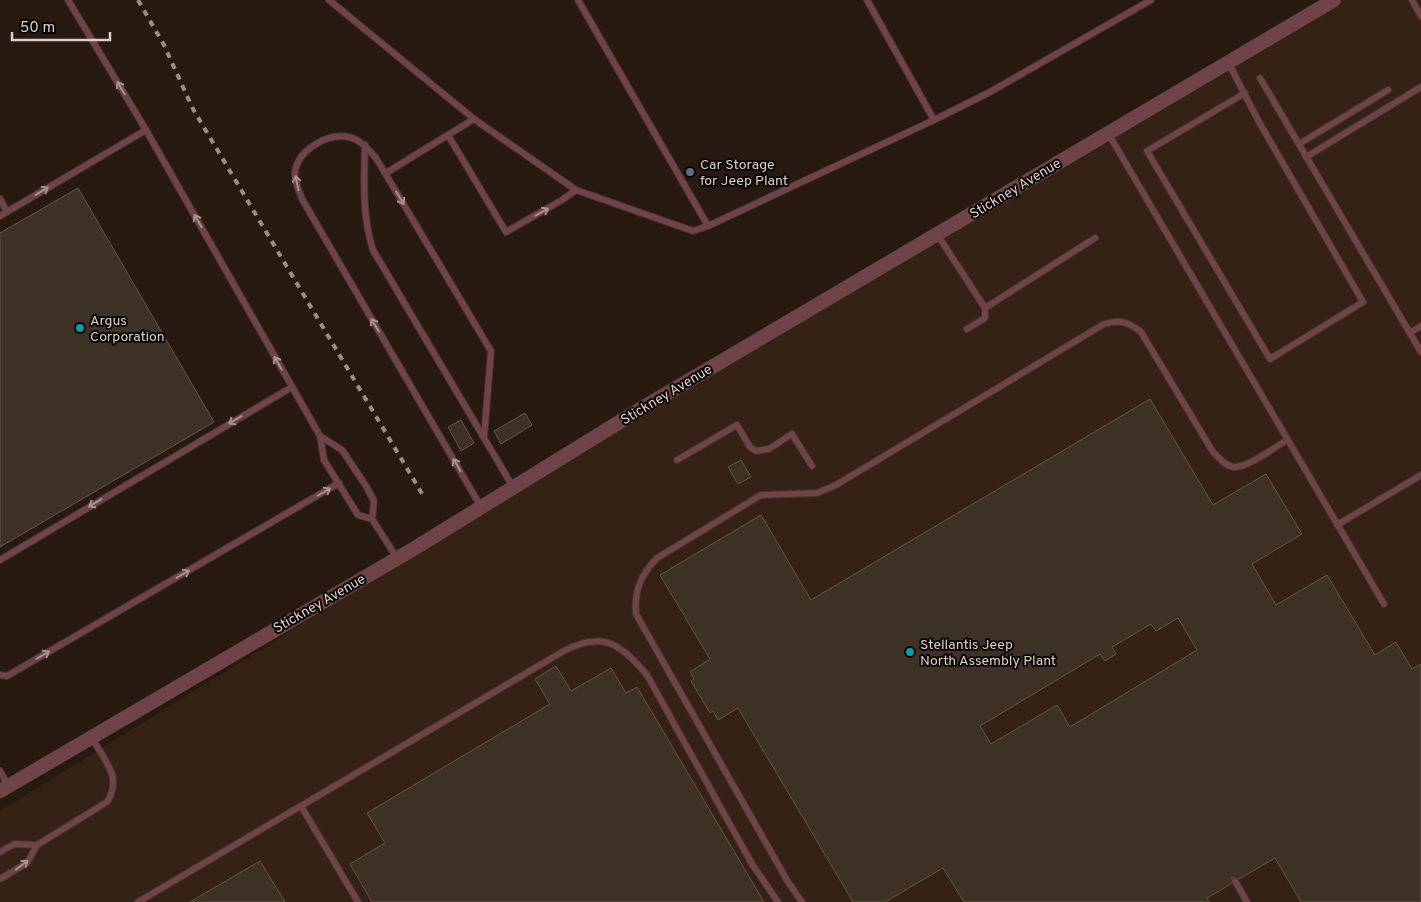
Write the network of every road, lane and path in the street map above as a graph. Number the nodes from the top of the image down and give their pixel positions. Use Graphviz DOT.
graph roads {
  1 [pos="68,0"];
  2 [pos="329,0"];
  3 [pos="578,0"];
  4 [pos="867,0"];
  5 [pos="1151,0"];
  6 [pos="1334,0"];
  7 [pos="1412,0"];
  8 [pos="1421,16"];
  9 [pos="1228,62"];
  10 [pos="1260,78"];
  11 [pos="1421,87"];
  12 [pos="1388,90"];
  13 [pos="1245,93"];
  14 [pos="474,119"];
  15 [pos="934,120"];
  16 [pos="146,130"];
  17 [pos="1108,133"];
  18 [pos="448,135"];
  19 [pos="1299,144"];
  20 [pos="365,145"];
  21 [pos="1306,157"];
  22 [pos="386,173"];
  23 [pos="576,190"];
  24 [pos="0,199"];
  25 [pos="7,212"];
  26 [pos="0,216"];
  27 [pos="708,226"];
  28 [pos="937,234"];
  29 [pos="1095,238"];
  30 [pos="984,308"];
  31 [pos="1421,326"];
  32 [pos="967,329"];
  33 [pos="1410,333"];
  34 [pos="1421,352"];
  35 [pos="292,387"];
  36 [pos="320,436"];
  37 [pos="484,438"];
  38 [pos="1287,440"];
  39 [pos="677,460"];
  40 [pos="812,466"];
  41 [pos="1421,476"];
  42 [pos="339,483"];
  43 [pos="513,488"];
  44 [pos="481,507"];
  45 [pos="372,519"];
  46 [pos="1337,525"];
  47 [pos="396,558"];
  48 [pos="0,560"];
  49 [pos="1384,604"];
  50 [pos="0,675"];
  51 [pos="91,737"];
  52 [pos="0,771"];
  53 [pos="4,788"];
  54 [pos="301,806"];
  55 [pos="37,845"];
  56 [pos="0,852"];
  57 [pos="0,879"];
  58 [pos="1235,881"];
  59 [pos="138,902"];
  60 [pos="358,902"];
  61 [pos="778,902"];
  62 [pos="802,902"];
  63 [pos="1247,902"];
  16 -- 1 [label="lane, one-way"];
  2 -- 14 [label="lane"];
  3 -- 27 [label="lane"];
  4 -- 15 [label="lane"];
  5 -- 15 [label="lane"];
  6 -- 9 [label="street, Stickney Avenue"];
  7 -- 8 [label="lane"];
  9 -- 13 [label="lane"];
  9 -- 17 [label="street, Stickney Avenue"];
  10 -- 19 [label="lane"];
  11 -- 21 [label="lane"];
  12 -- 19 [label="lane"];
  13 -- 13 [label="lane"];
  14 -- 18 [label="lane"];
  14 -- 23 [label="lane"];
  15 -- 27 [label="lane"];
  25 -- 16 [label="lane, one-way"];
  35 -- 16 [label="lane, one-way"];
  17 -- 28 [label="street, Stickney Avenue"];
  17 -- 38 [label="lane"];
  18 -- 22 [label="lane"];
  18 -- 23 [label="lane, one-way"];
  19 -- 21 [label="lane"];
  20 -- 22 [label="lane"];
  20 -- 37 [label="lane"];
  44 -- 20 [label="lane, one-way"];
  21 -- 33 [label="lane"];
  22 -- 37 [label="lane, one-way"];
  23 -- 27 [label="lane"];
  24 -- 25 [label="lane"];
  25 -- 26 [label="lane"];
  28 -- 30 [label="lane"];
  28 -- 43 [label="street, Stickney Avenue"];
  29 -- 30 [label="lane"];
  30 -- 32 [label="lane"];
  31 -- 33 [label="lane"];
  33 -- 34 [label="lane"];
  35 -- 36 [label="lane"];
  35 -- 48 [label="lane, one-way"];
  36 -- 42 [label="lane"];
  36 -- 45 [label="lane"];
  37 -- 43 [label="lane"];
  38 -- 46 [label="lane"];
  38 -- 62 [label="lane"];
  39 -- 40 [label="lane"];
  41 -- 46 [label="lane"];
  42 -- 45 [label="lane"];
  50 -- 42 [label="lane, one-way"];
  43 -- 44 [label="street, Stickney Avenue"];
  44 -- 47 [label="street, Stickney Avenue"];
  45 -- 47 [label="lane"];
  46 -- 49 [label="lane"];
  47 -- 51 [label="street, Stickney Avenue"];
  51 -- 53 [label="street, Stickney Avenue"];
  51 -- 55 [label="lane"];
  52 -- 53 [label="lane"];
  54 -- 59 [label="lane"];
  54 -- 60 [label="lane"];
  54 -- 61 [label="lane"];
  55 -- 56 [label="lane"];
  57 -- 55 [label="lane, one-way"];
  58 -- 63 [label="lane"];
}
